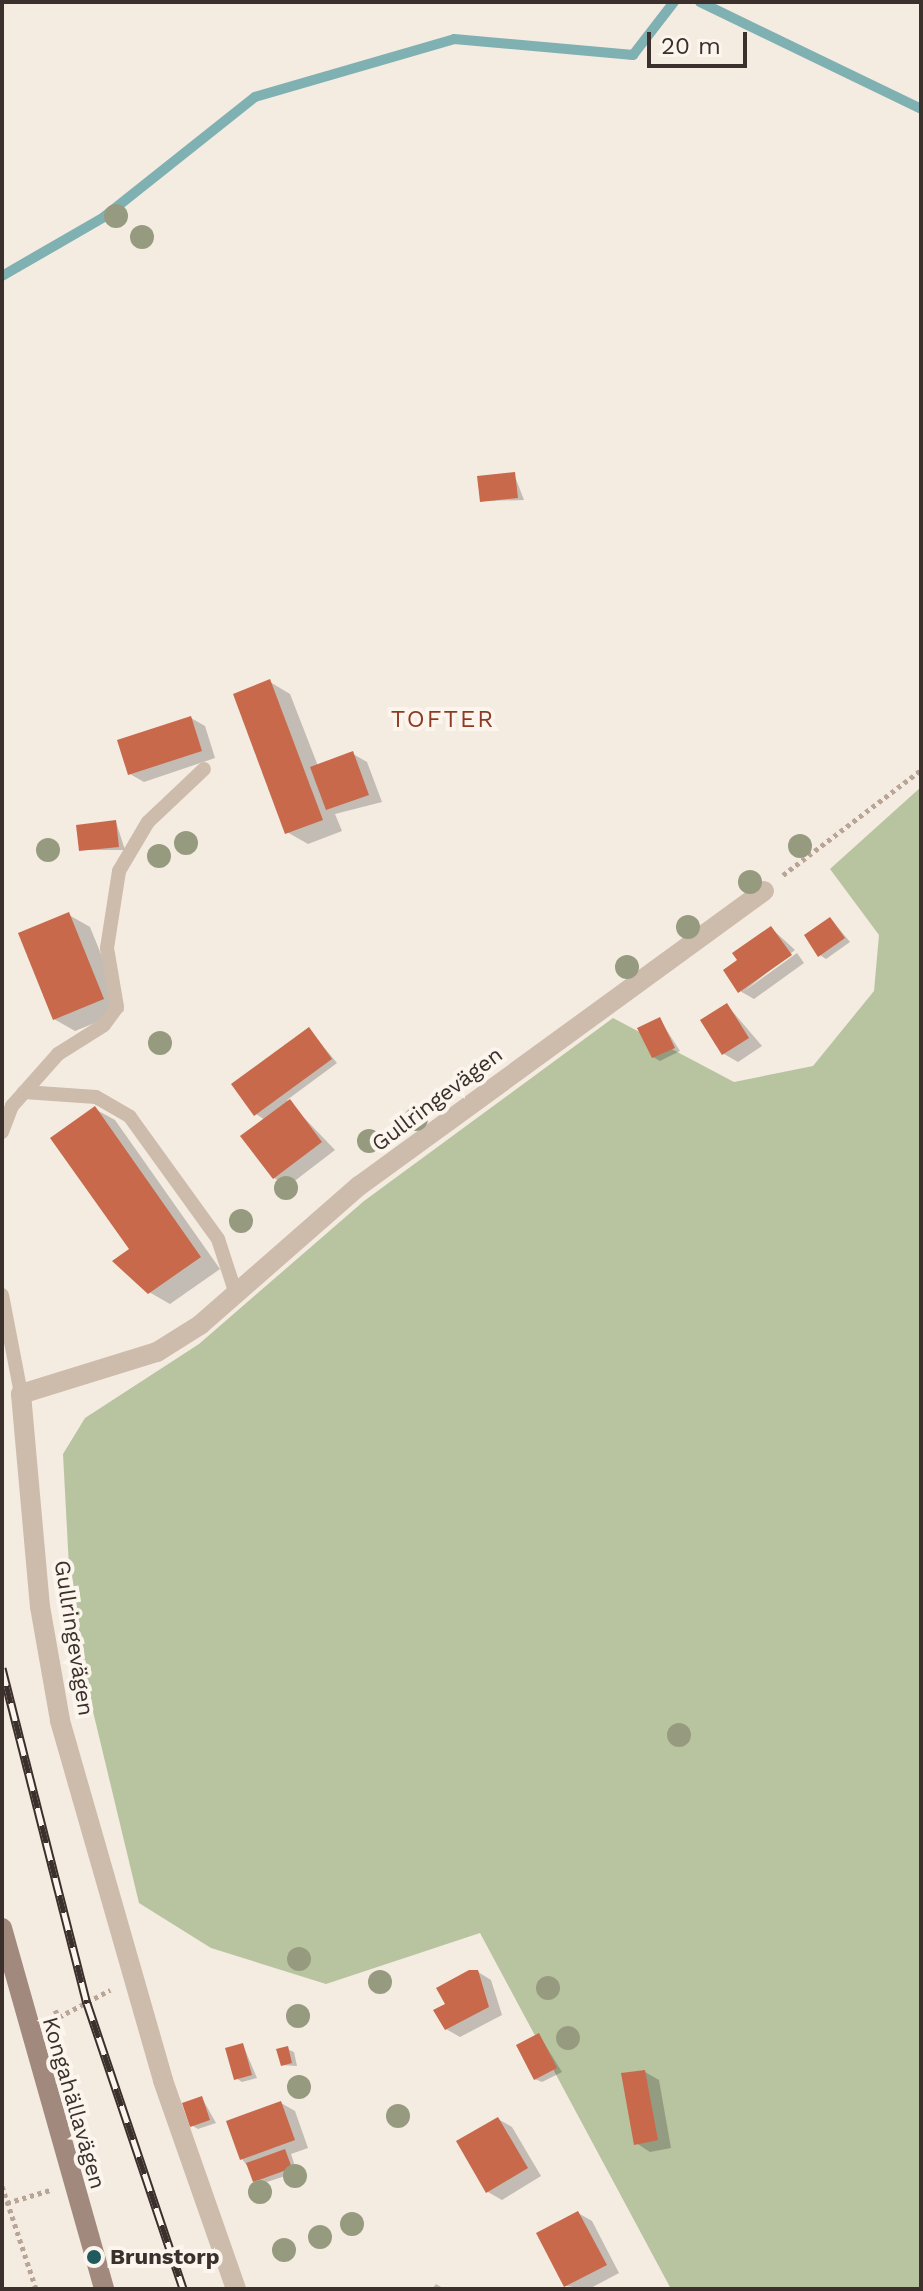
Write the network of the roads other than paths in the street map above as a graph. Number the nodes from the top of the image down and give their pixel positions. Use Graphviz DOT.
graph roads {
  1 [pos="204,769"];
  2 [pos="764,891"];
  3 [pos="24,1092"];
  4 [pos="2,1132"];
  5 [pos="235,1291"];
  6 [pos="2,1295"];
  7 [pos="21,1394"];
  8 [pos="2,1928"];
  9 [pos="104,2289"];
  10 [pos="236,2289"];
  1 -- 3 [label="lane"];
  2 -- 5 [label="street, Gullringevägen"];
  3 -- 4 [label="lane"];
  3 -- 5 [label="lane"];
  5 -- 7 [label="street, Gullringevägen"];
  6 -- 7 [label="lane"];
  7 -- 10 [label="street, Gullringevägen"];
  8 -- 9 [label="main road, Kongahällavägen"];
}
